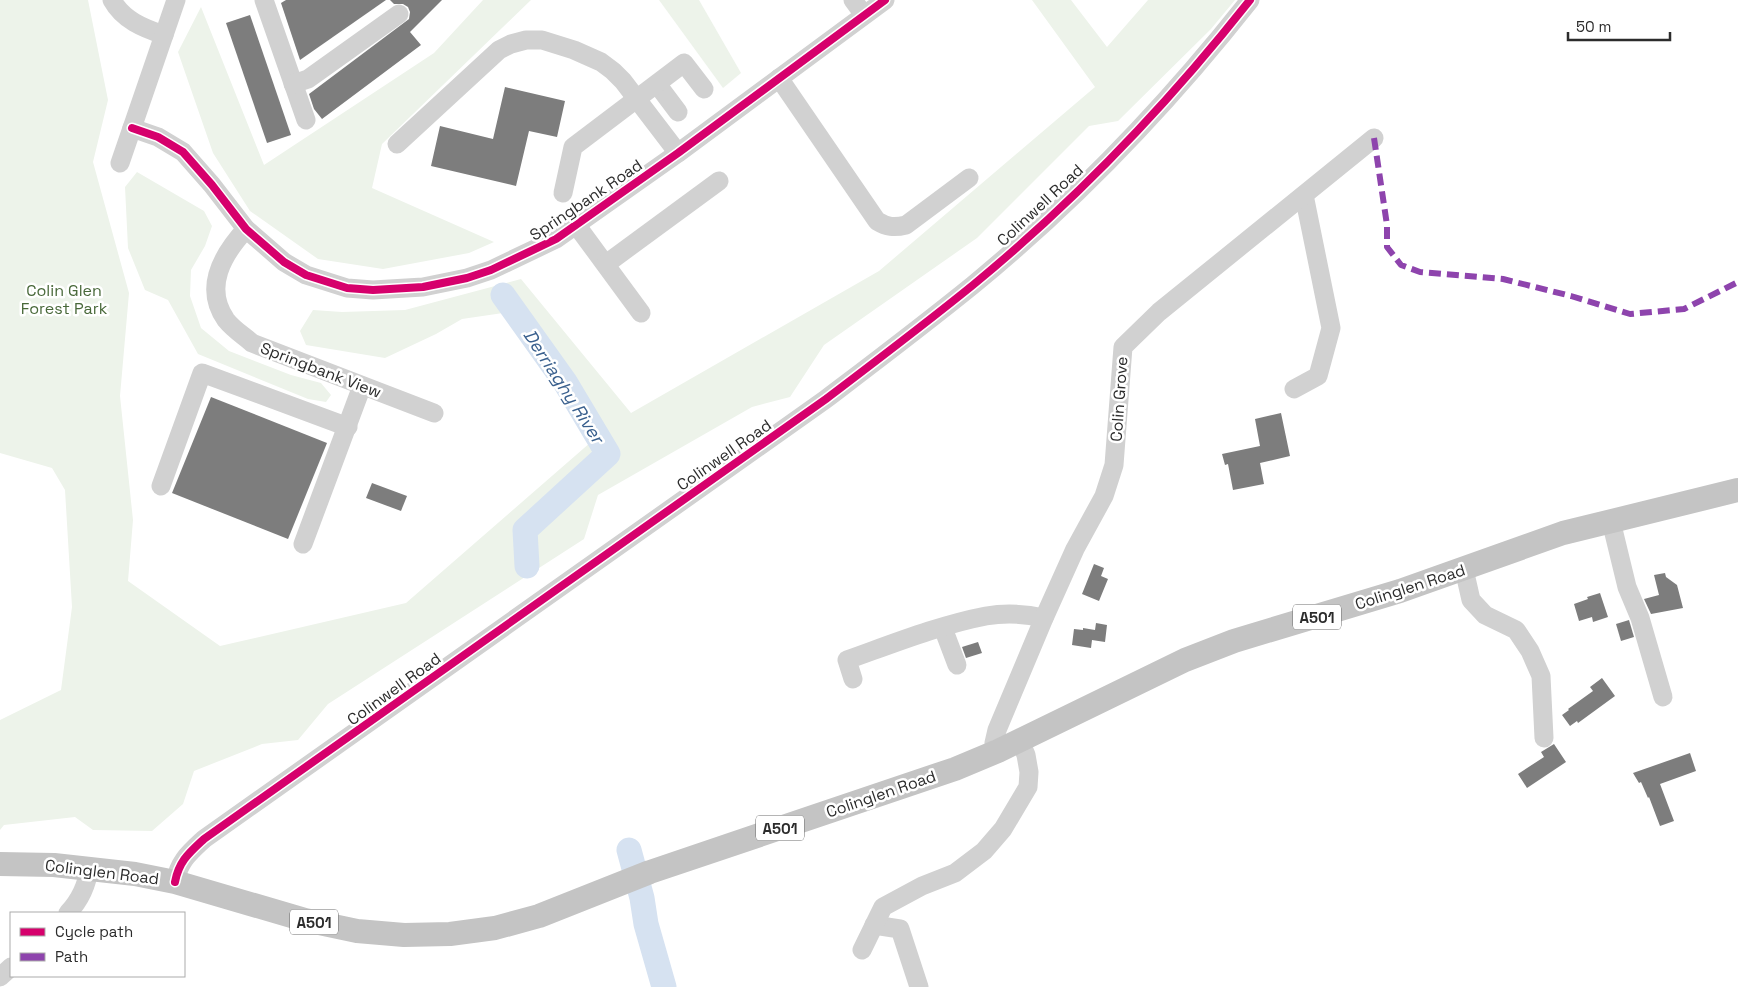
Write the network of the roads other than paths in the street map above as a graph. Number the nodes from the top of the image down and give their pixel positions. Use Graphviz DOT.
graph roads {
  1 [pos="112,0"];
  2 [pos="176,0"];
  3 [pos="264,0"];
  4 [pos="853,0"];
  5 [pos="885,0"];
  6 [pos="1250,0"];
  7 [pos="399,14"];
  8 [pos="864,15"];
  9 [pos="164,35"];
  10 [pos="779,78"];
  11 [pos="293,84"];
  12 [pos="657,84"];
  13 [pos="704,89"];
  14 [pos="637,98"];
  15 [pos="678,112"];
  16 [pos="306,120"];
  17 [pos="132,128"];
  18 [pos="1374,138"];
  19 [pos="397,144"];
  20 [pos="678,153"];
  21 [pos="120,163"];
  22 [pos="969,178"];
  23 [pos="719,181"];
  24 [pos="563,193"];
  25 [pos="1304,195"];
  26 [pos="578,226"];
  27 [pos="246,230"];
  28 [pos="606,264"];
  29 [pos="641,313"];
  30 [pos="362,386"];
  31 [pos="1294,389"];
  32 [pos="434,413"];
  33 [pos="348,427"];
  34 [pos="161,486"];
  35 [pos="1738,490"];
  36 [pos="1610,521"];
  37 [pos="302,544"];
  38 [pos="1464,569"];
  39 [pos="1044,618"];
  40 [pos="944,628"];
  41 [pos="957,665"];
  42 [pos="853,679"];
  43 [pos="1663,697"];
  44 [pos="1544,738"];
  45 [pos="1020,740"];
  46 [pos="998,751"];
  47 [pos="0,864"];
  48 [pos="89,868"];
  49 [pos="174,882"];
  50 [pos="69,912"];
  51 [pos="874,925"];
  52 [pos="862,950"];
  53 [pos="10,969"];
  54 [pos="0,977"];
  55 [pos="919,987"];
  1 -- 9 [label="street"];
  2 -- 9 [label="street"];
  3 -- 11 [label="street"];
  4 -- 8 [label="street"];
  5 -- 8 [label="street, Springbank Road"];
  6 -- 49 [label="street, Colinwell Road"];
  7 -- 11 [label="street"];
  8 -- 10 [label="street, Springbank Road"];
  9 -- 17 [label="street"];
  10 -- 20 [label="street, Springbank Road"];
  10 -- 22 [label="street"];
  11 -- 16 [label="street"];
  12 -- 13 [label="street"];
  12 -- 14 [label="street"];
  12 -- 15 [label="street"];
  14 -- 19 [label="street"];
  14 -- 20 [label="street"];
  14 -- 24 [label="street"];
  17 -- 21 [label="street"];
  17 -- 27 [label="street, Springbank Road"];
  18 -- 25 [label="street, Colin Grove"];
  20 -- 26 [label="street, Springbank Road"];
  23 -- 28 [label="street"];
  25 -- 31 [label="street"];
  25 -- 39 [label="street, Colin Grove"];
  26 -- 27 [label="street, Springbank Road"];
  26 -- 28 [label="street"];
  27 -- 30 [label="street, Springbank View"];
  28 -- 29 [label="street"];
  30 -- 32 [label="street, Springbank View"];
  30 -- 33 [label="street"];
  33 -- 34 [label="street"];
  33 -- 37 [label="street"];
  35 -- 36 [label="main road, Colinglen Road / A501"];
  36 -- 38 [label="main road, Colinglen Road / A501"];
  36 -- 43 [label="street"];
  38 -- 44 [label="street"];
  38 -- 45 [label="main road, Colinglen Road / A501"];
  39 -- 40 [label="street"];
  39 -- 46 [label="street, Colin Grove"];
  40 -- 41 [label="street"];
  40 -- 42 [label="street"];
  45 -- 46 [label="main road, Colinglen Road / A501"];
  45 -- 51 [label="street"];
  46 -- 49 [label="main road, Colinglen Road / A501"];
  47 -- 48 [label="main road, Colinglen Road / A501"];
  48 -- 49 [label="main road, Colinglen Road / A501"];
  48 -- 50 [label="street"];
  51 -- 52 [label="street"];
  51 -- 55 [label="street"];
  53 -- 54 [label="street"];
}
